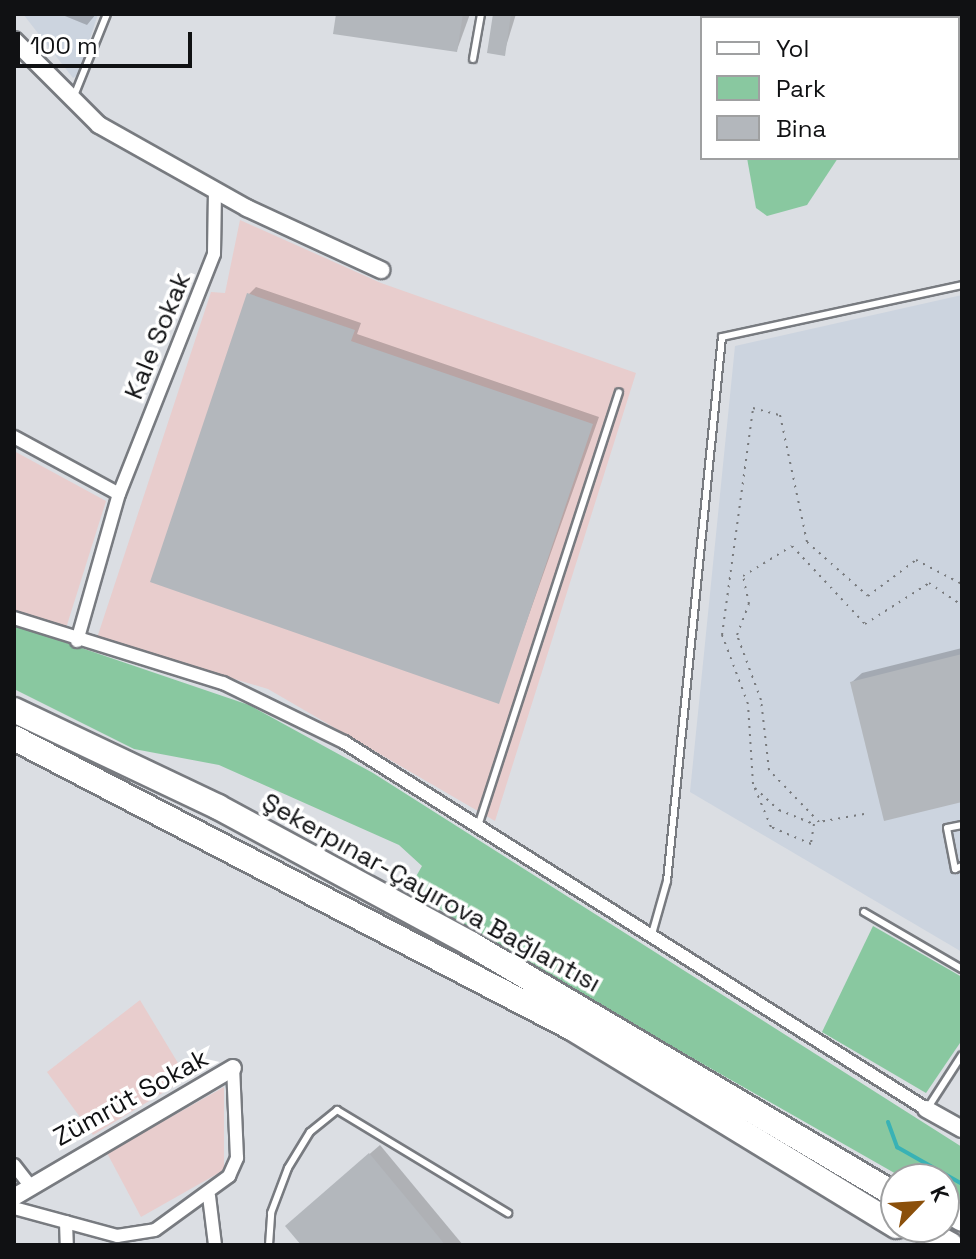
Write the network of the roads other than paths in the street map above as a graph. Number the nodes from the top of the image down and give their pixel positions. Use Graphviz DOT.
graph roads {
  1 [pos="107,14"];
  2 [pos="481,14"];
  3 [pos="14,40"];
  4 [pos="473,59"];
  5 [pos="71,101"];
  6 [pos="215,190"];
  7 [pos="381,270"];
  8 [pos="962,285"];
  9 [pos="619,392"];
  10 [pos="14,437"];
  11 [pos="119,494"];
  12 [pos="14,618"];
  13 [pos="77,641"];
  14 [pos="14,710"];
  15 [pos="14,738"];
  16 [pos="962,825"];
  17 [pos="478,826"];
  18 [pos="962,866"];
  19 [pos="864,912"];
  20 [pos="650,940"];
  21 [pos="962,969"];
  22 [pos="962,1055"];
  23 [pos="233,1068"];
  24 [pos="685,1096"];
  25 [pos="926,1109"];
  26 [pos="962,1129"];
  27 [pos="812,1141"];
  28 [pos="14,1165"];
  29 [pos="880,1174"];
  30 [pos="29,1184"];
  31 [pos="880,1185"];
  32 [pos="209,1196"];
  33 [pos="14,1197"];
  34 [pos="880,1205"];
  35 [pos="14,1208"];
  36 [pos="508,1213"];
  37 [pos="880,1216"];
  38 [pos="66,1222"];
  39 [pos="67,1245"];
  40 [pos="215,1245"];
  41 [pos="269,1245"];
  1 -- 5 [label="lane"];
  2 -- 4 [label="lane"];
  3 -- 5 [label="street"];
  5 -- 6 [label="street"];
  6 -- 7 [label="street"];
  6 -- 11 [label="street, Kale Sokak"];
  8 -- 20 [label="lane"];
  9 -- 17 [label="lane"];
  10 -- 11 [label="street"];
  11 -- 13 [label="street, Kale Sokak"];
  12 -- 13 [label="street"];
  13 -- 17 [label="street"];
  14 -- 27 [label="highway, Şekerpınar-Çayırova Bağlantısı"];
  15 -- 24 [label="highway, Şekerpınar-Çayırova Bağlantısı"];
  16 -- 18 [label="lane"];
  17 -- 20 [label="street"];
  19 -- 21 [label="lane"];
  20 -- 25 [label="street"];
  22 -- 25 [label="lane"];
  23 -- 30 [label="street, Zümrüt Sokak"];
  23 -- 32 [label="street"];
  24 -- 34 [label="highway"];
  24 -- 37 [label="highway"];
  25 -- 26 [label="street"];
  27 -- 29 [label="highway"];
  27 -- 31 [label="highway"];
  28 -- 30 [label="street"];
  30 -- 33 [label="street, Zümrüt Sokak"];
  32 -- 38 [label="street"];
  32 -- 40 [label="street"];
  35 -- 38 [label="street"];
  36 -- 41 [label="lane"];
  38 -- 39 [label="street"];
}
